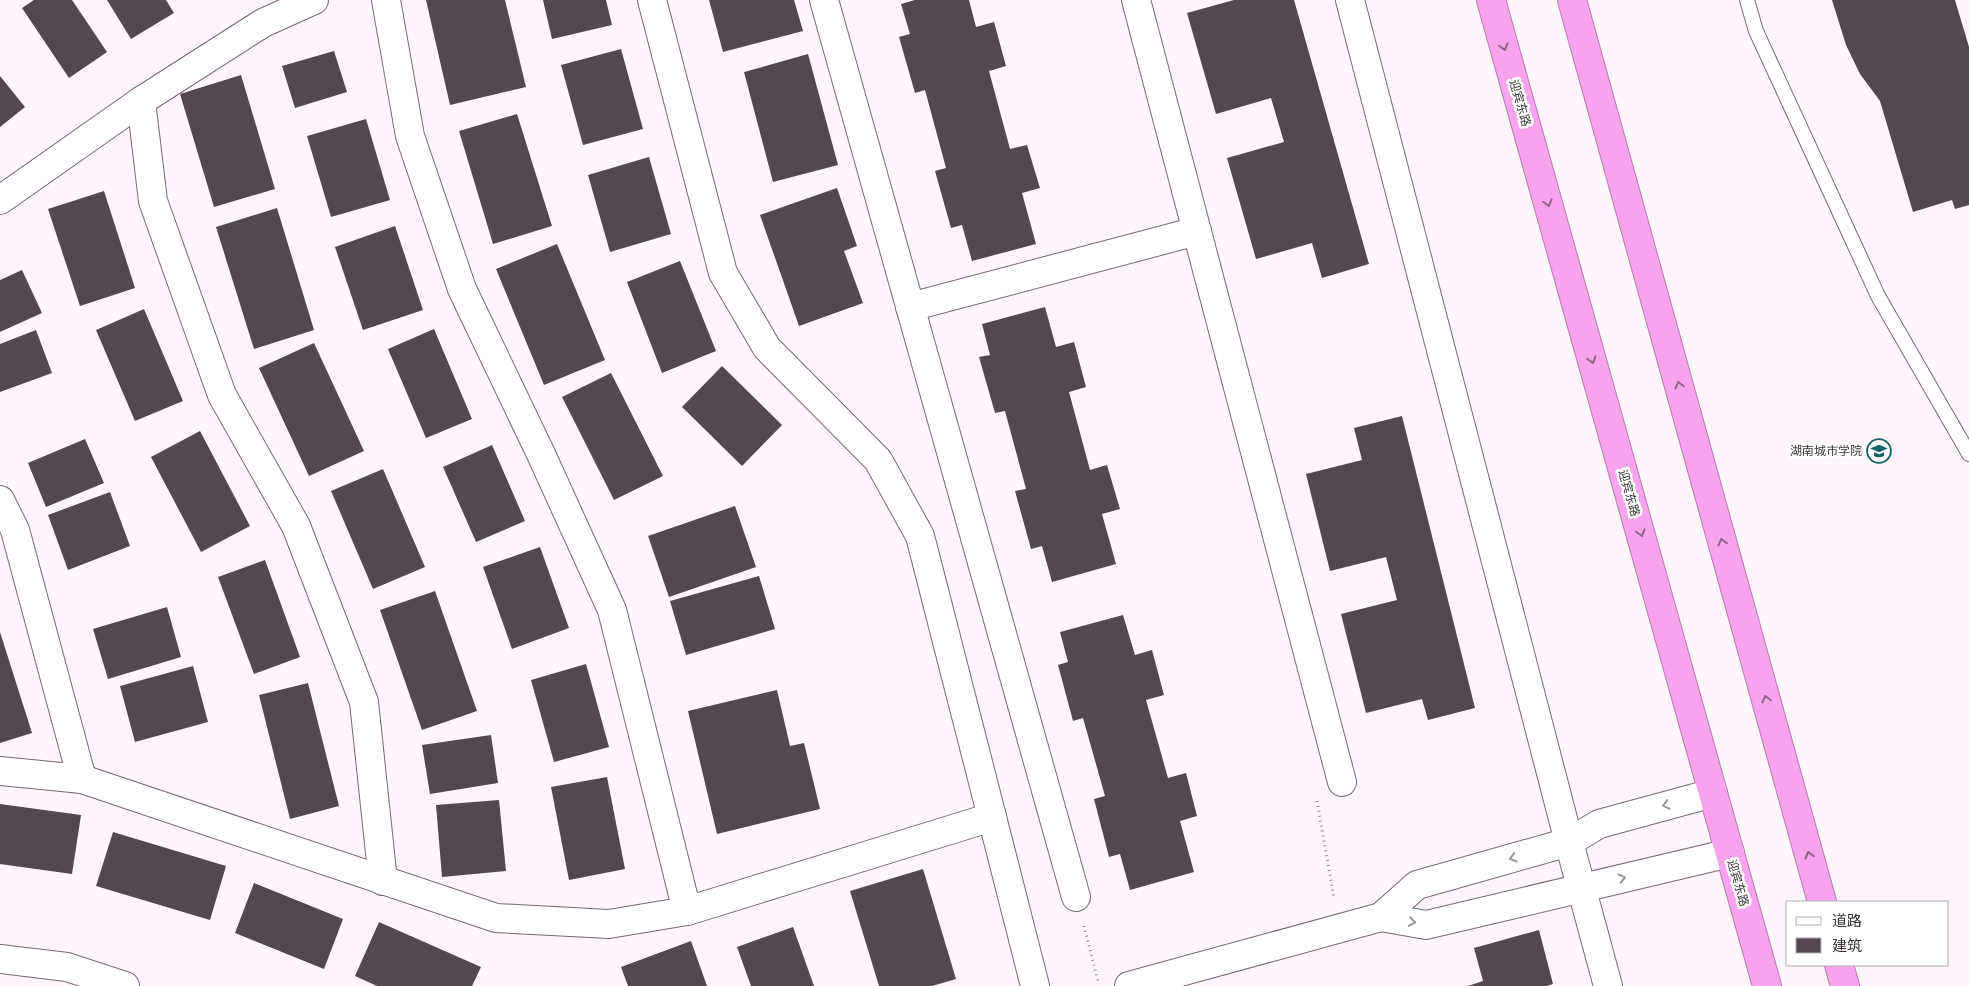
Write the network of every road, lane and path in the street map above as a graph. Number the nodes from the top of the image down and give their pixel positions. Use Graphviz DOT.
graph roads {
  1 [pos="314,0"];
  2 [pos="386,0"];
  3 [pos="652,0"];
  4 [pos="824,0"];
  5 [pos="1136,0"];
  6 [pos="1350,0"];
  7 [pos="1491,0"];
  8 [pos="1572,0"];
  9 [pos="1747,0"];
  10 [pos="141,101"];
  11 [pos="0,200"];
  12 [pos="1197,231"];
  13 [pos="910,307"];
  14 [pos="1969,454"];
  15 [pos="0,500"];
  16 [pos="0,770"];
  17 [pos="82,779"];
  18 [pos="1342,782"];
  19 [pos="1713,793"];
  20 [pos="992,817"];
  21 [pos="1569,842"];
  22 [pos="1730,853"];
  23 [pos="383,881"];
  24 [pos="1581,888"];
  25 [pos="1076,897"];
  26 [pos="1822,901"];
  27 [pos="687,911"];
  28 [pos="1381,917"];
  29 [pos="1339,928"];
  30 [pos="0,959"];
  31 [pos="1839,966"];
  32 [pos="125,986"];
  33 [pos="1034,986"];
  34 [pos="1100,986"];
  35 [pos="1129,986"];
  36 [pos="1608,986"];
  37 [pos="1767,986"];
  38 [pos="1845,986"];
  1 -- 10 [label="street"];
  2 -- 27 [label="street"];
  3 -- 20 [label="street"];
  4 -- 13 [label="street"];
  5 -- 12 [label="street"];
  6 -- 21 [label="street"];
  7 -- 19 [label="highway, 迎宾东路, one-way"];
  26 -- 8 [label="highway, one-way"];
  9 -- 14 [label="lane"];
  10 -- 11 [label="street"];
  10 -- 23 [label="street"];
  12 -- 13 [label="street"];
  12 -- 18 [label="street"];
  13 -- 25 [label="street"];
  15 -- 17 [label="street"];
  16 -- 17 [label="street"];
  17 -- 23 [label="street"];
  18 -- 29 [label="path"];
  19 -- 21 [label="street, one-way"];
  19 -- 22 [label="highway, 迎宾东路"];
  20 -- 27 [label="street"];
  20 -- 33 [label="street"];
  21 -- 24 [label="street"];
  21 -- 28 [label="street, one-way"];
  24 -- 22 [label="street, one-way"];
  22 -- 37 [label="highway, 迎宾东路"];
  23 -- 27 [label="street"];
  28 -- 24 [label="street, one-way"];
  24 -- 36 [label="street"];
  25 -- 34 [label="path"];
  28 -- 29 [label="street"];
  29 -- 35 [label="street"];
  30 -- 32 [label="street"];
  31 -- 38 [label="highway"];
}
